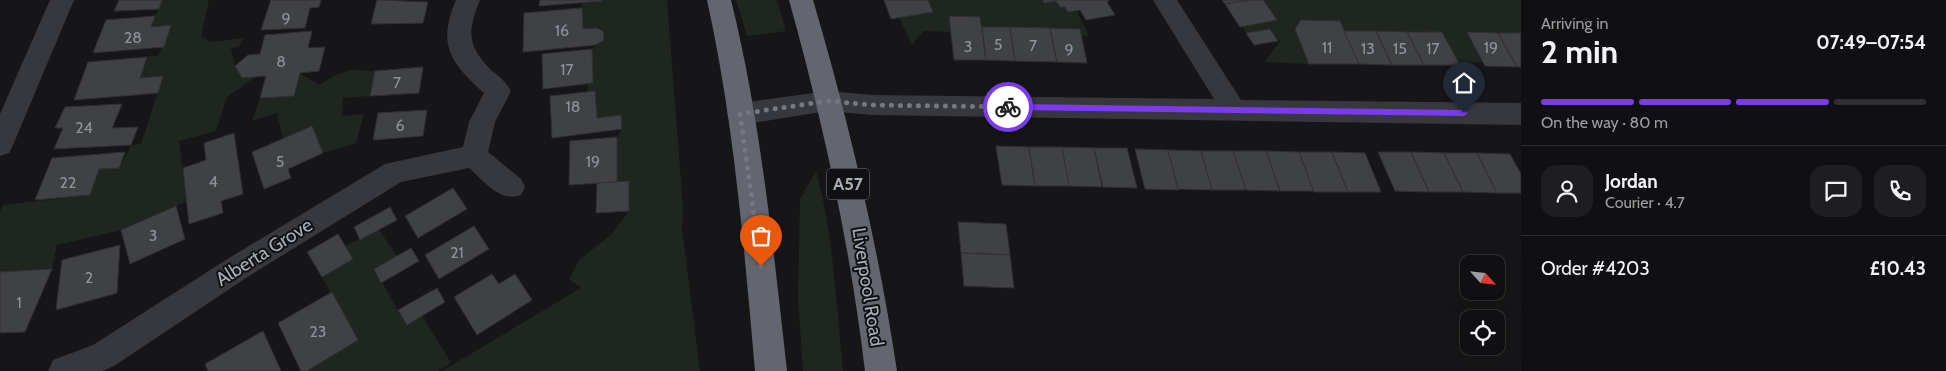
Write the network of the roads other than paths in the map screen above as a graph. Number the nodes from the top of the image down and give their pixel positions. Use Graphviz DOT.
graph roads {
  1 [pos="62,0"];
  2 [pos="468,0"];
  3 [pos="719,0"];
  4 [pos="801,0"];
  5 [pos="1165,0"];
  6 [pos="828,101"];
  7 [pos="1234,110"];
  8 [pos="740,114"];
  9 [pos="1521,114"];
  10 [pos="0,144"];
  11 [pos="474,156"];
  12 [pos="510,187"];
  13 [pos="64,371"];
  14 [pos="771,371"];
  15 [pos="881,371"];
  1 -- 10 [label="street"];
  2 -- 11 [label="street"];
  3 -- 8 [label="highway"];
  4 -- 6 [label="highway, Liverpool Road / A57"];
  5 -- 7 [label="street"];
  6 -- 7 [label="street"];
  6 -- 8 [label="street"];
  6 -- 15 [label="highway, Liverpool Road / A57"];
  7 -- 9 [label="street"];
  8 -- 14 [label="highway"];
  11 -- 12 [label="street"];
  11 -- 13 [label="street, Alberta Grove"];
}
